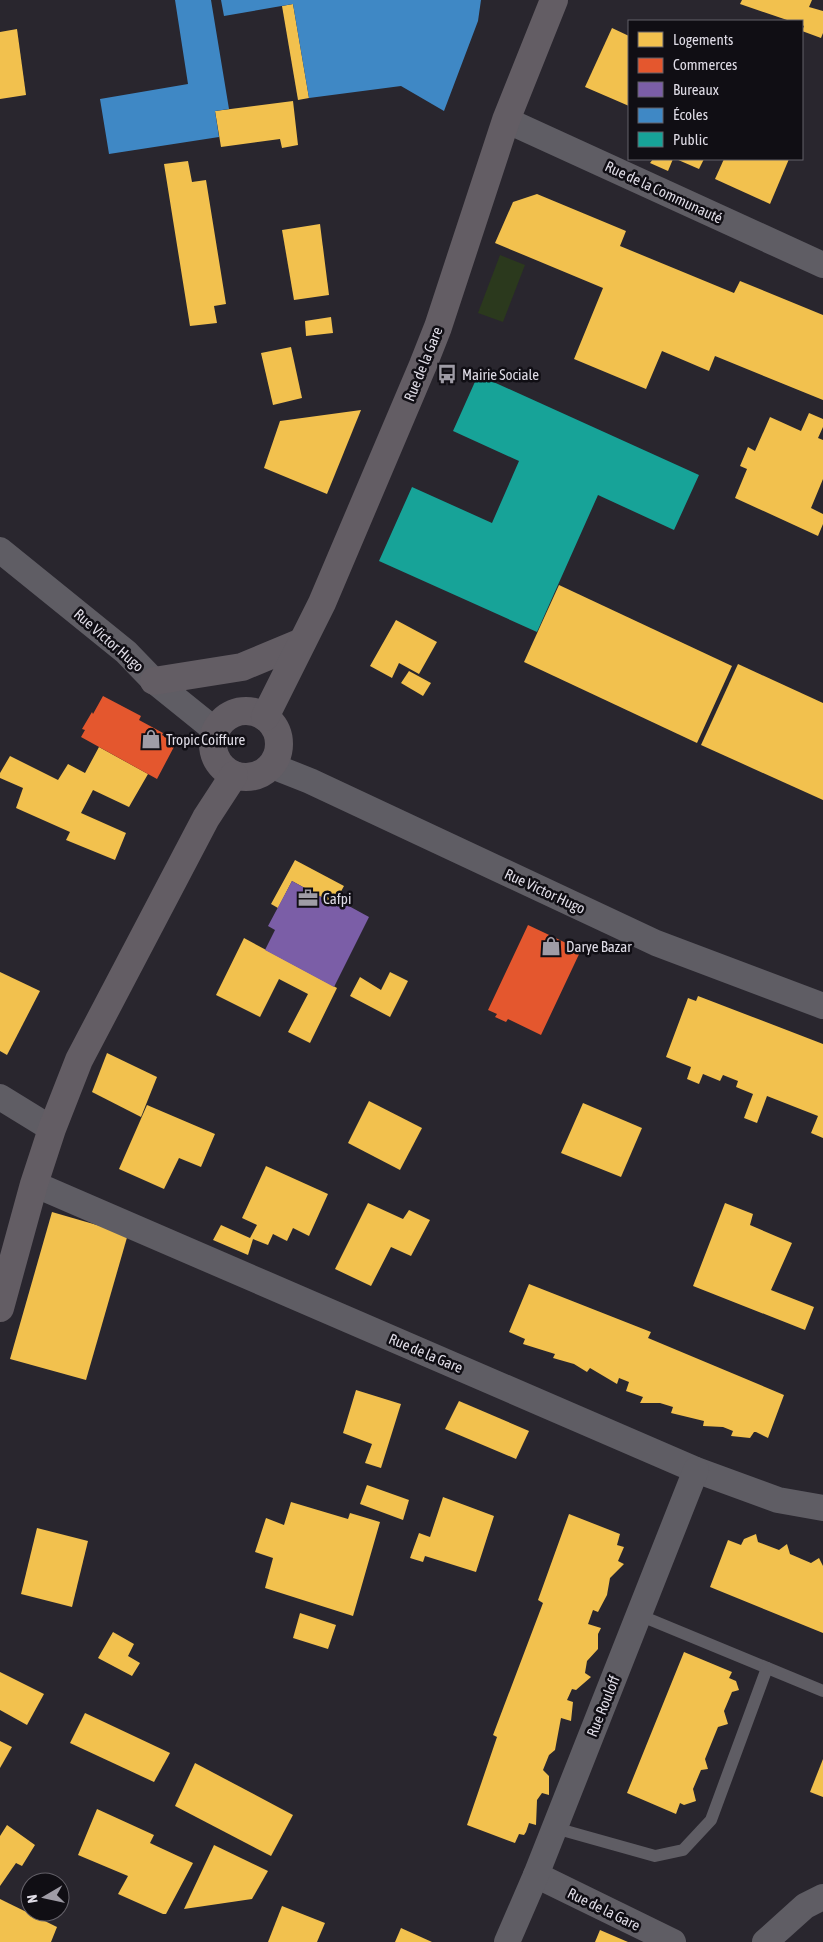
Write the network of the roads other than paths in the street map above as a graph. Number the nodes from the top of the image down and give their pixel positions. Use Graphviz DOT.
graph roads {
  1 [pos="554,0"];
  2 [pos="506,120"];
  3 [pos="823,265"];
  4 [pos="0,550"];
  5 [pos="302,642"];
  6 [pos="154,681"];
  7 [pos="265,717"];
  8 [pos="216,731"];
  9 [pos="272,766"];
  10 [pos="234,775"];
  11 [pos="823,1006"];
  12 [pos="0,1096"];
  13 [pos="52,1129"];
  14 [pos="34,1184"];
  15 [pos="0,1308"];
  16 [pos="696,1470"];
  17 [pos="823,1508"];
  18 [pos="639,1615"];
  19 [pos="767,1668"];
  20 [pos="823,1691"];
  21 [pos="554,1828"];
  22 [pos="536,1875"];
  23 [pos="823,1896"];
  24 [pos="507,1942"];
  25 [pos="673,1942"];
  26 [pos="765,1942"];
  1 -- 2 [label="street, Rue de la Gare"];
  2 -- 3 [label="street, Rue de la Communauté"];
  2 -- 5 [label="street, Rue de la Gare"];
  4 -- 6 [label="street, Rue Victor Hugo"];
  5 -- 6 [label="street"];
  5 -- 7 [label="street, Rue de la Gare"];
  6 -- 8 [label="street, Rue Victor Hugo"];
  7 -- 8 [label="street"];
  7 -- 9 [label="street"];
  8 -- 10 [label="street"];
  9 -- 10 [label="street"];
  9 -- 11 [label="street, Rue Victor Hugo"];
  10 -- 13 [label="street"];
  12 -- 13 [label="street"];
  13 -- 14 [label="street"];
  14 -- 15 [label="street"];
  14 -- 16 [label="street, Rue de la Gare"];
  16 -- 17 [label="street, Rue de la Gare"];
  16 -- 18 [label="street, Rue Rouloff"];
  18 -- 19 [label="lane"];
  18 -- 21 [label="street, Rue Rouloff"];
  19 -- 20 [label="lane"];
  19 -- 21 [label="lane"];
  21 -- 22 [label="street, Rue Rouloff"];
  22 -- 24 [label="street, Rue Rouloff"];
  22 -- 25 [label="street, Rue de la Gare"];
  23 -- 26 [label="street"];
}
